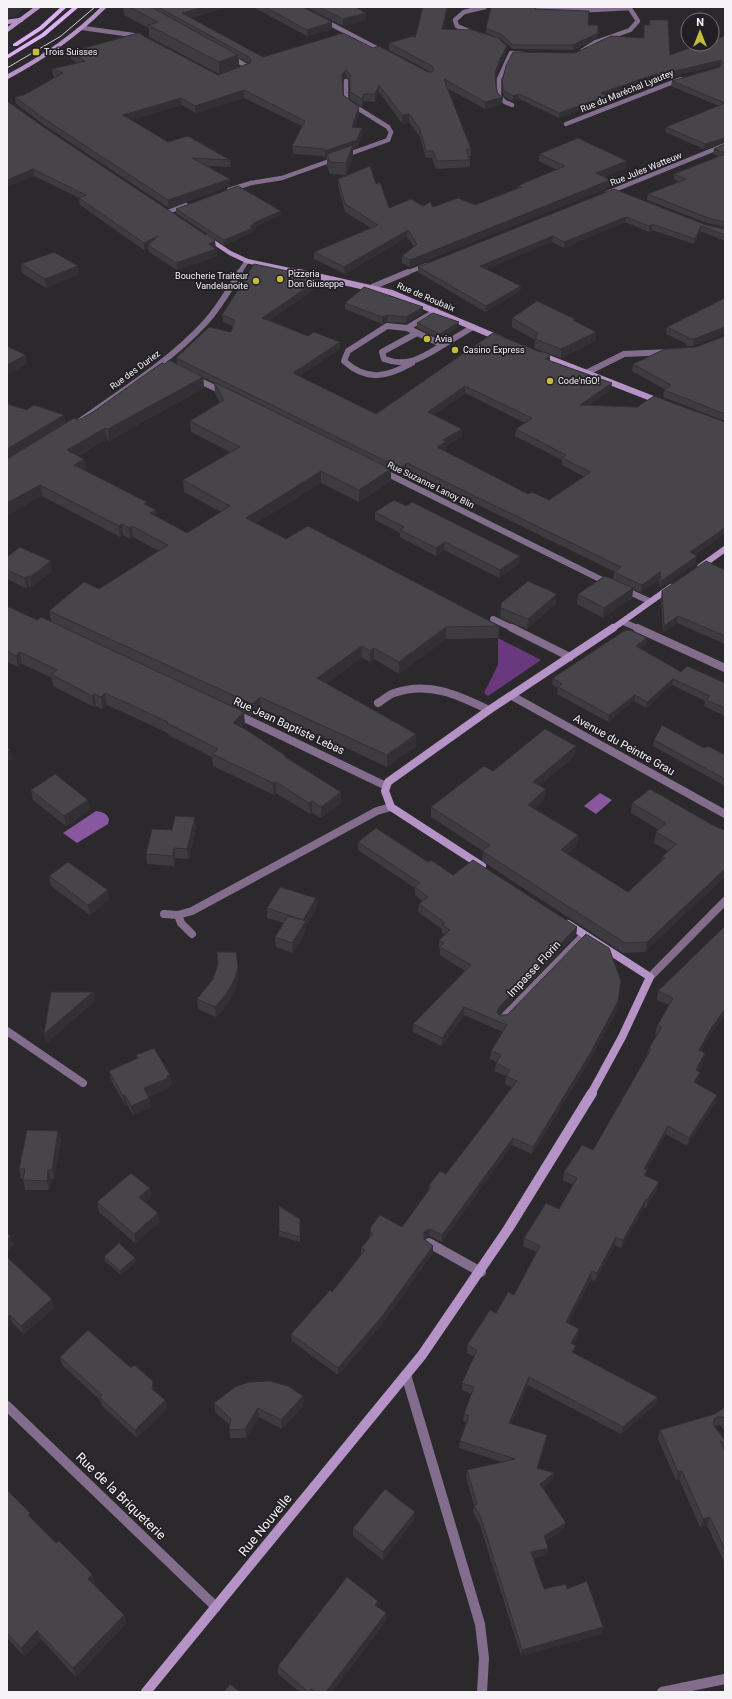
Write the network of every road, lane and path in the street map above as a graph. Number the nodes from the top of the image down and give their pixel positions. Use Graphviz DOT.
graph roads {
  1 [pos="38,7"];
  2 [pos="64,7"];
  3 [pos="76,7"];
  4 [pos="104,7"];
  5 [pos="485,7"];
  6 [pos="533,7"];
  7 [pos="629,7"];
  8 [pos="315,16"];
  9 [pos="23,20"];
  10 [pos="7,22"];
  11 [pos="83,28"];
  12 [pos="7,30"];
  13 [pos="477,34"];
  14 [pos="147,40"];
  15 [pos="508,48"];
  16 [pos="7,50"];
  17 [pos="224,53"];
  18 [pos="511,53"];
  19 [pos="528,54"];
  20 [pos="574,54"];
  21 [pos="390,55"];
  22 [pos="7,57"];
  23 [pos="233,72"];
  24 [pos="7,78"];
  25 [pos="687,78"];
  26 [pos="346,82"];
  27 [pos="512,105"];
  28 [pos="566,124"];
  29 [pos="725,145"];
  30 [pos="613,190"];
  31 [pos="225,192"];
  32 [pos="620,193"];
  33 [pos="598,196"];
  34 [pos="190,204"];
  35 [pos="162,208"];
  36 [pos="168,212"];
  37 [pos="175,216"];
  38 [pos="200,233"];
  39 [pos="247,261"];
  40 [pos="433,263"];
  41 [pos="372,287"];
  42 [pos="436,311"];
  43 [pos="473,327"];
  44 [pos="407,328"];
  45 [pos="417,333"];
  46 [pos="505,341"];
  47 [pos="444,345"];
  48 [pos="674,352"];
  49 [pos="536,354"];
  50 [pos="162,362"];
  51 [pos="412,363"];
  52 [pos="183,372"];
  53 [pos="588,372"];
  54 [pos="190,376"];
  55 [pos="232,396"];
  56 [pos="668,405"];
  57 [pos="72,426"];
  58 [pos="378,469"];
  59 [pos="725,550"];
  60 [pos="692,572"];
  61 [pos="678,581"];
  62 [pos="649,601"];
  63 [pos="493,619"];
  64 [pos="623,622"];
  65 [pos="570,657"];
  66 [pos="725,668"];
  67 [pos="512,696"];
  68 [pos="378,703"];
  69 [pos="224,708"];
  70 [pos="489,710"];
  71 [pos="386,786"];
  72 [pos="391,807"];
  73 [pos="725,814"];
  74 [pos="486,870"];
  75 [pos="725,901"];
  76 [pos="164,914"];
  77 [pos="178,914"];
  78 [pos="558,917"];
  79 [pos="192,934"];
  80 [pos="584,935"];
  81 [pos="650,977"];
  82 [pos="502,1019"];
  83 [pos="7,1031"];
  84 [pos="83,1083"];
  85 [pos="429,1244"];
  86 [pos="481,1272"];
  87 [pos="406,1375"];
  88 [pos="7,1406"];
  89 [pos="216,1607"];
  90 [pos="725,1679"];
  91 [pos="146,1692"];
  92 [pos="482,1692"];
  93 [pos="662,1692"];
  1 -- 9 [label="street"];
  2 -- 16 [label="main road"];
  3 -- 22 [label="main road"];
  4 -- 11 [label="street"];
  5 -- 13 [label="street"];
  6 -- 7 [label="street"];
  7 -- 20 [label="street"];
  8 -- 21 [label="street"];
  9 -- 10 [label="street"];
  9 -- 12 [label="street"];
  11 -- 14 [label="street"];
  11 -- 24 [label="street"];
  15 -- 18 [label="street"];
  17 -- 23 [label="street"];
  18 -- 19 [label="street"];
  18 -- 27 [label="street"];
  25 -- 28 [label="street, Rue du Maréchal Lyautey"];
  26 -- 31 [label="street"];
  29 -- 30 [label="street, Rue Jules Watteuw"];
  30 -- 32 [label="street"];
  30 -- 33 [label="street, Rue Jules Watteuw"];
  34 -- 36 [label="street"];
  35 -- 36 [label="street"];
  36 -- 37 [label="street"];
  38 -- 39 [label="street, Rue de Roubaix"];
  39 -- 41 [label="street, Rue de Roubaix"];
  39 -- 50 [label="street, Rue des Duriez"];
  40 -- 41 [label="street"];
  41 -- 42 [label="street, Rue de Roubaix"];
  42 -- 43 [label="street, Rue de Roubaix"];
  42 -- 44 [label="street"];
  43 -- 46 [label="street, Rue de Roubaix"];
  43 -- 47 [label="street"];
  44 -- 45 [label="street"];
  44 -- 51 [label="street"];
  45 -- 47 [label="street"];
  45 -- 51 [label="street"];
  47 -- 51 [label="street"];
  48 -- 53 [label="street"];
  49 -- 53 [label="street"];
  50 -- 52 [label="street"];
  50 -- 57 [label="street, Rue des Duriez"];
  53 -- 56 [label="street"];
  54 -- 55 [label="street"];
  58 -- 62 [label="street, Rue Suzanne Lanoy Blin"];
  59 -- 60 [label="street"];
  61 -- 62 [label="street"];
  62 -- 64 [label="street"];
  63 -- 65 [label="street"];
  64 -- 65 [label="street"];
  64 -- 66 [label="street"];
  65 -- 67 [label="street"];
  67 -- 70 [label="street"];
  67 -- 73 [label="street, Avenue du Peintre Grau"];
  68 -- 70 [label="street"];
  69 -- 71 [label="street, Rue Jean Baptiste Lebas"];
  70 -- 71 [label="street"];
  71 -- 72 [label="street"];
  72 -- 74 [label="street"];
  72 -- 77 [label="street"];
  75 -- 81 [label="street"];
  76 -- 77 [label="street"];
  77 -- 79 [label="street"];
  78 -- 80 [label="street"];
  80 -- 81 [label="street"];
  80 -- 82 [label="street, Impasse Florin"];
  81 -- 86 [label="street, Rue Nouvelle"];
  83 -- 84 [label="street"];
  85 -- 86 [label="street"];
  86 -- 87 [label="street, Rue Nouvelle"];
  87 -- 89 [label="street, Rue Nouvelle"];
  87 -- 92 [label="street"];
  88 -- 89 [label="street, Rue de la Briqueterie"];
  89 -- 91 [label="street, Rue Nouvelle"];
  90 -- 93 [label="street"];
}
